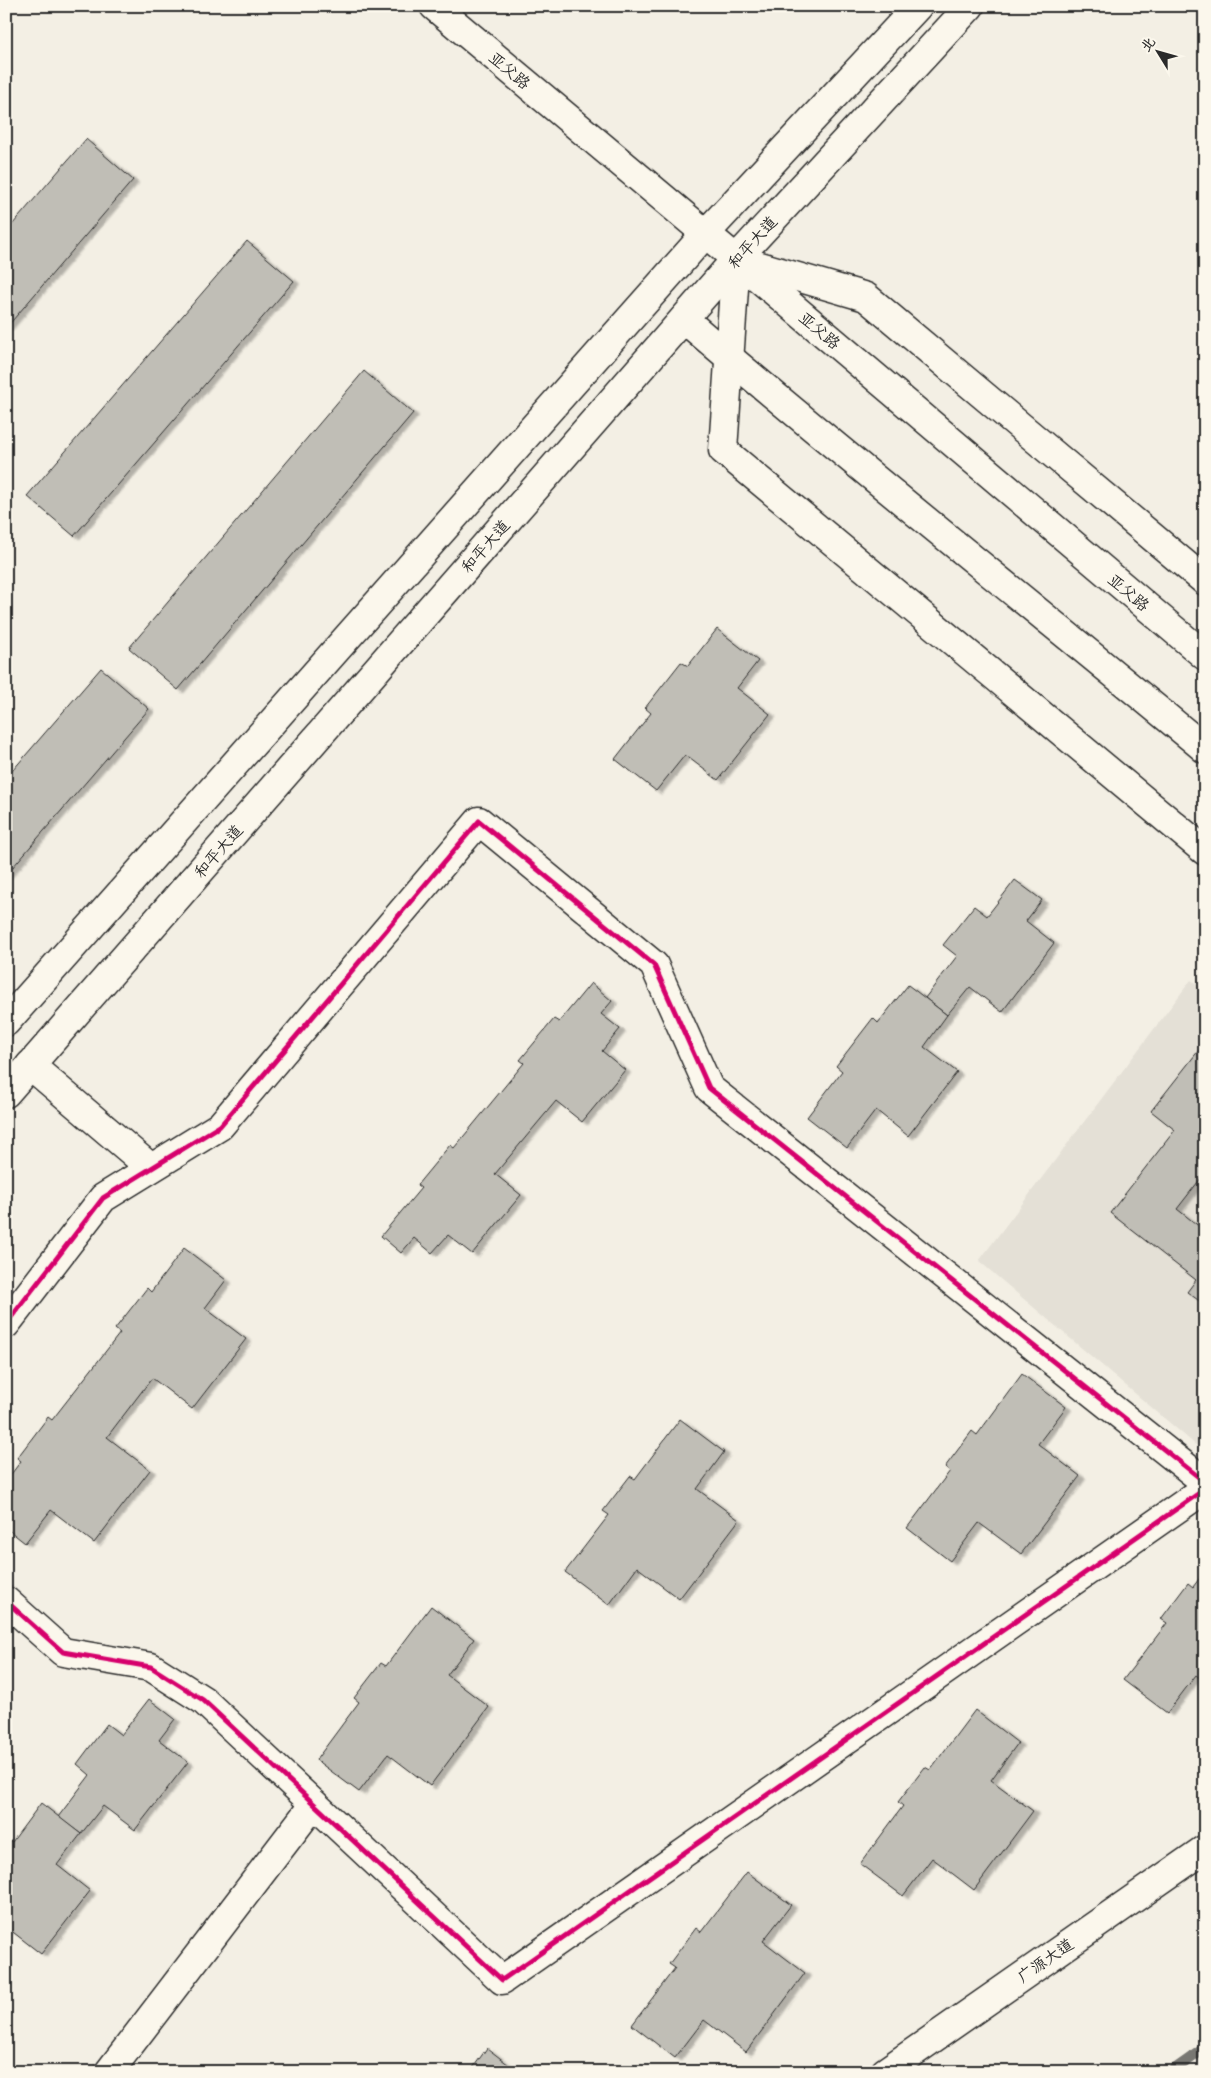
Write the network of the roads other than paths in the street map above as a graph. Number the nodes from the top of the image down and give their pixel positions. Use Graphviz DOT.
graph roads {
  1 [pos="434,6"];
  2 [pos="918,6"];
  3 [pos="970,6"];
  4 [pos="706,233"];
  5 [pos="736,259"];
  6 [pos="684,319"];
  7 [pos="1205,580"];
  8 [pos="1205,656"];
  9 [pos="1205,749"];
  10 [pos="1205,851"];
  11 [pos="6,1022"];
  12 [pos="30,1065"];
  13 [pos="6,1093"];
  14 [pos="152,1168"];
  15 [pos="6,1324"];
  16 [pos="1205,1482"];
  17 [pos="1205,1489"];
  18 [pos="6,1600"];
  19 [pos="314,1804"];
  20 [pos="1205,1849"];
  21 [pos="109,2072"];
  22 [pos="885,2072"];
  1 -- 4 [label="street, 亚父路"];
  2 -- 4 [label="street"];
  3 -- 5 [label="street, 和平大道"];
  4 -- 5 [label="street, 亚父路"];
  4 -- 11 [label="street"];
  5 -- 6 [label="street, 和平大道"];
  5 -- 7 [label="street"];
  5 -- 8 [label="street, 亚父路"];
  5 -- 10 [label="street"];
  6 -- 9 [label="street"];
  6 -- 12 [label="street, 和平大道"];
  12 -- 13 [label="street, 和平大道"];
  12 -- 14 [label="street"];
  14 -- 15 [label="street"];
  14 -- 16 [label="street"];
  17 -- 19 [label="street"];
  18 -- 19 [label="street"];
  19 -- 21 [label="street"];
  20 -- 22 [label="street, 广源大道"];
}
